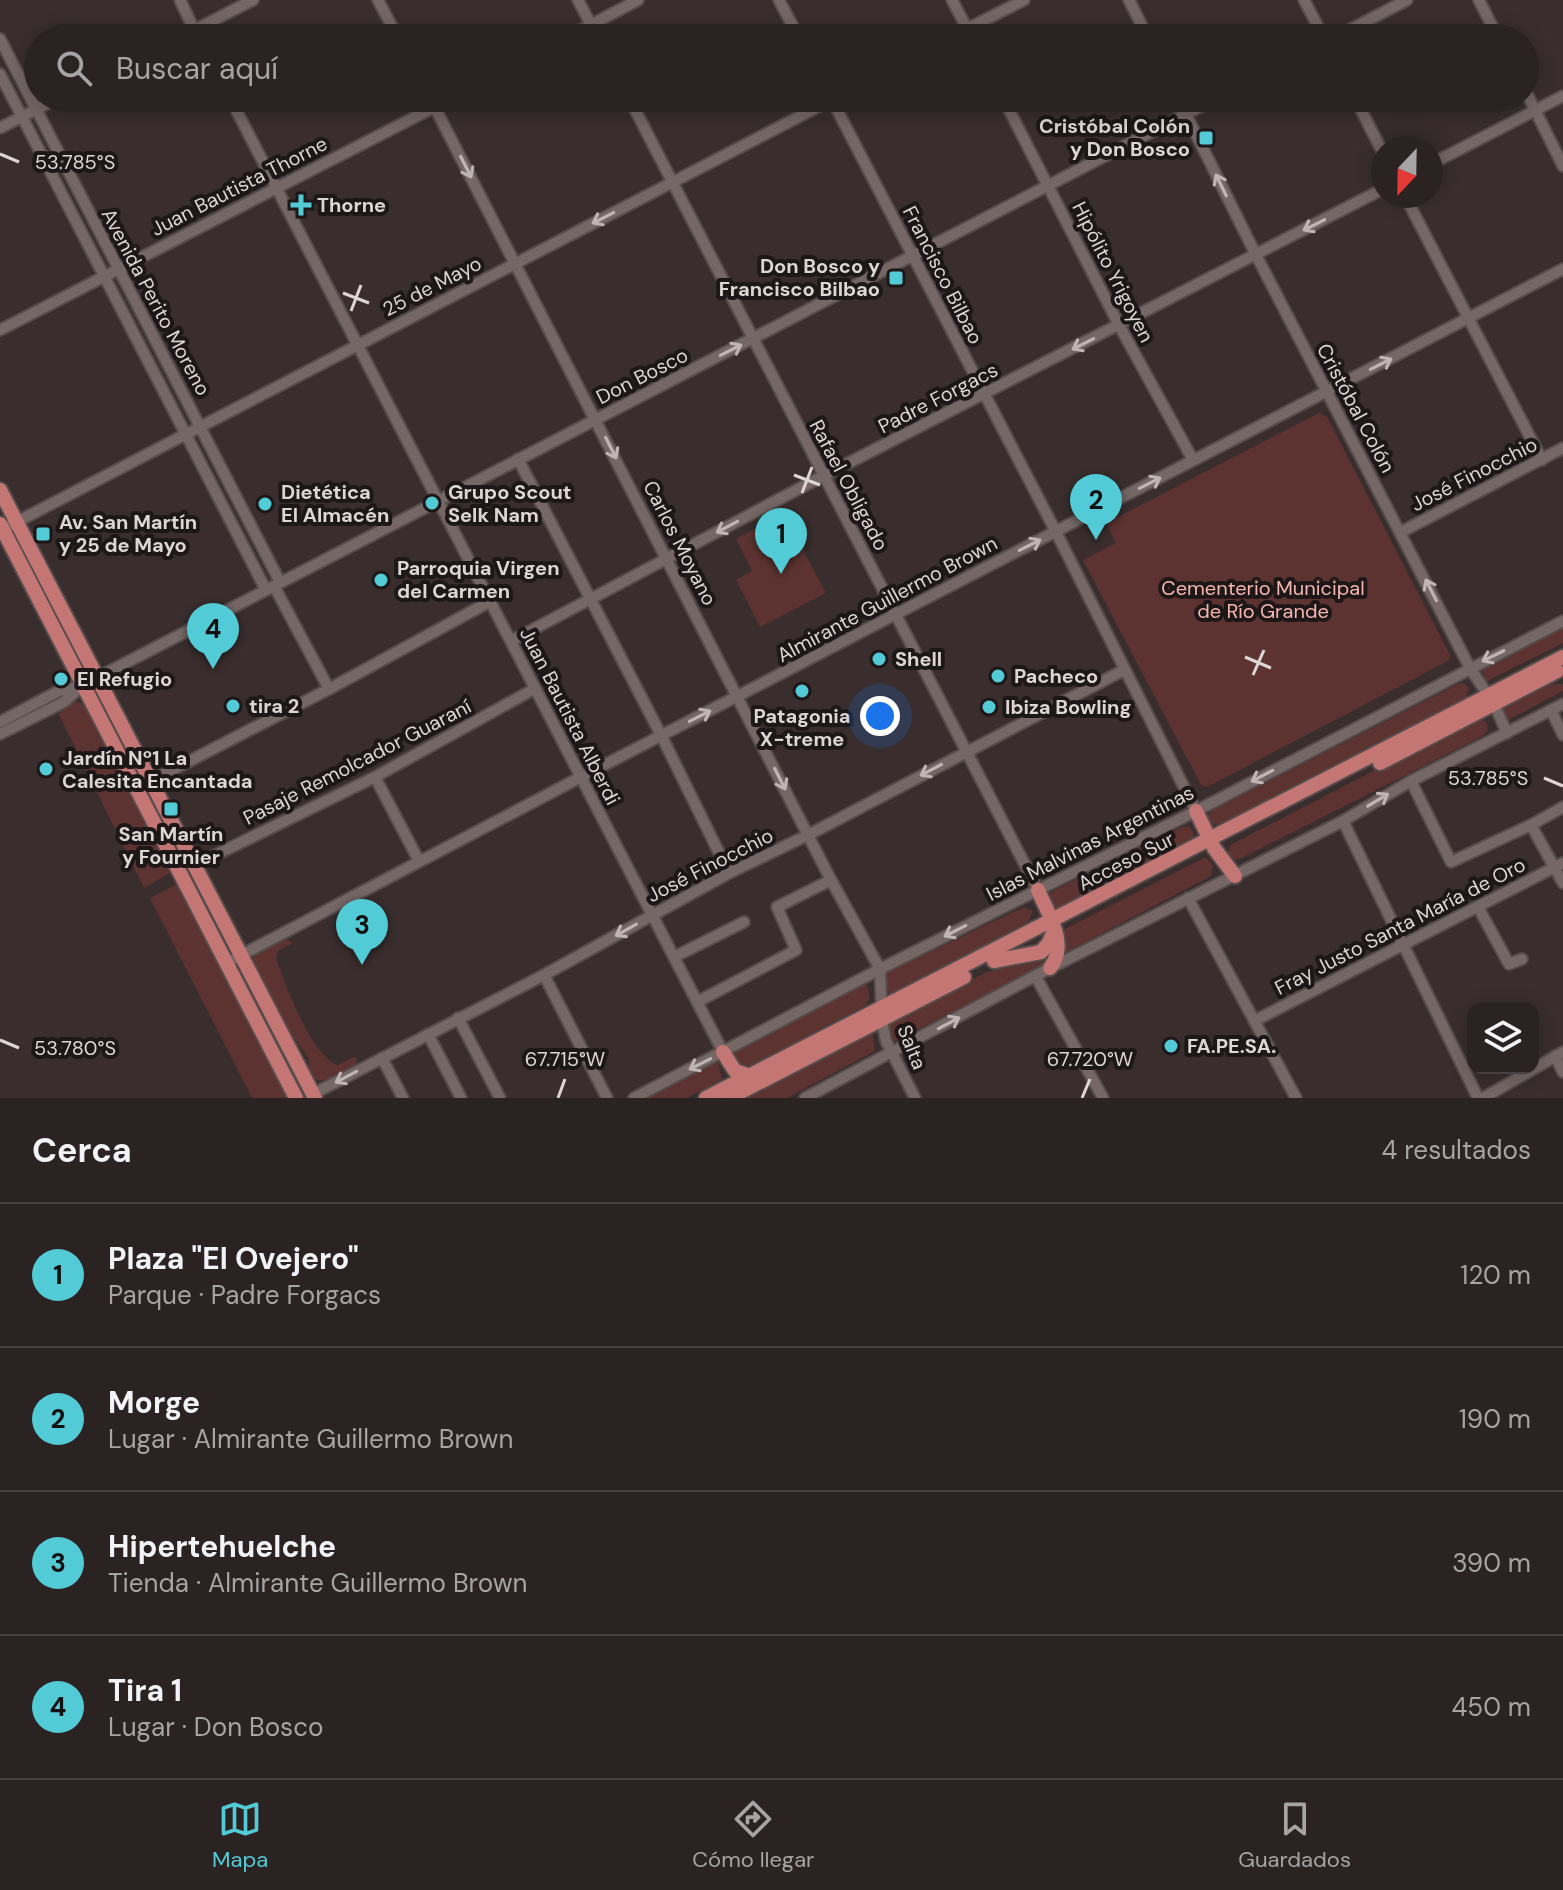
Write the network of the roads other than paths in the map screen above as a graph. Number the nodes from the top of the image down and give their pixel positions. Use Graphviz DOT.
graph roads {
  1 [pos="180,0"];
  2 [pos="253,0"];
  3 [pos="378,0"];
  4 [pos="578,0"];
  5 [pos="638,0"];
  6 [pos="779,0"];
  7 [pos="952,0"];
  8 [pos="1024,0"];
  9 [pos="1129,0"];
  10 [pos="1304,0"];
  11 [pos="1407,0"];
  12 [pos="1479,0"];
  13 [pos="191,24"];
  14 [pos="213,24"];
  15 [pos="391,24"];
  16 [pos="590,24"];
  17 [pos="593,24"];
  18 [pos="792,24"];
  19 [pos="964,24"];
  20 [pos="984,24"];
  21 [pos="1141,24"];
  22 [pos="1317,24"];
  23 [pos="1361,24"];
  24 [pos="1491,24"];
  25 [pos="0,39"];
  26 [pos="0,74"];
  27 [pos="24,86"];
  28 [pos="1563,96"];
  29 [pos="1539,108"];
  30 [pos="30,112"];
  31 [pos="38,112"];
  32 [pos="237,112"];
  33 [pos="414,112"];
  34 [pos="437,112"];
  35 [pos="636,112"];
  36 [pos="807,112"];
  37 [pos="839,112"];
  38 [pos="1010,112"];
  39 [pos="1190,112"];
  40 [pos="1362,112"];
  41 [pos="1531,112"];
  42 [pos="1536,112"];
  43 [pos="1186,114"];
  44 [pos="21,116"];
  45 [pos="0,128"];
  46 [pos="1374,136"];
  47 [pos="1443,158"];
  48 [pos="1563,166"];
  49 [pos="672,182"];
  50 [pos="1049,185"];
  51 [pos="277,186"];
  52 [pos="1371,195"];
  53 [pos="1411,208"];
  54 [pos="913,255"];
  55 [pos="1256,255"];
  56 [pos="515,263"];
  57 [pos="117,269"];
  58 [pos="1563,269"];
  59 [pos="104,276"];
  60 [pos="1469,318"];
  61 [pos="1119,325"];
  62 [pos="0,330"];
  63 [pos="754,339"];
  64 [pos="356,345"];
  65 [pos="1327,392"];
  66 [pos="984,395"];
  67 [pos="596,419"];
  68 [pos="201,427"];
  69 [pos="186,434"];
  70 [pos="1563,448"];
  71 [pos="518,459"];
  72 [pos="1193,460"];
  73 [pos="1542,460"];
  74 [pos="823,476"];
  75 [pos="0,490"];
  76 [pos="438,501"];
  77 [pos="7,525"];
  78 [pos="1056,532"];
  79 [pos="1401,532"];
  80 [pos="668,558"];
  81 [pos="273,586"];
  82 [pos="590,599"];
  83 [pos="489,602"];
  84 [pos="897,614"];
  85 [pos="1563,621"];
  86 [pos="511,641"];
  87 [pos="1563,657"];
  88 [pos="1470,668"];
  89 [pos="1563,668"];
  90 [pos="1124,670"];
  91 [pos="1563,677"];
  92 [pos="97,678"];
  93 [pos="1541,680"];
  94 [pos="83,685"];
  95 [pos="329,689"];
  96 [pos="534,689"];
  97 [pos="739,697"];
  98 [pos="1491,700"];
  99 [pos="1563,704"];
  100 [pos="1551,710"];
  101 [pos="0,722"];
  102 [pos="1507,733"];
  103 [pos="0,734"];
  104 [pos="661,735"];
  105 [pos="1563,735"];
  106 [pos="968,751"];
  107 [pos="375,777"];
  108 [pos="581,777"];
  109 [pos="151,781"];
  110 [pos="1411,781"];
  111 [pos="1563,807"];
  112 [pos="1196,811"];
  113 [pos="1343,821"];
  114 [pos="1531,825"];
  115 [pos="808,835"];
  116 [pos="1212,844"];
  117 [pos="419,861"];
  118 [pos="195,865"];
  119 [pos="1559,865"];
  120 [pos="729,873"];
  121 [pos="1235,876"];
  122 [pos="831,880"];
  123 [pos="1563,883"];
  124 [pos="1038,890"];
  125 [pos="1188,898"];
  126 [pos="1478,907"];
  127 [pos="653,915"];
  128 [pos="744,922"];
  129 [pos="1052,926"];
  130 [pos="1403,946"];
  131 [pos="242,954"];
  132 [pos="674,957"];
  133 [pos="1522,959"];
  134 [pos="228,962"];
  135 [pos="1050,968"];
  136 [pos="880,969"];
  137 [pos="544,975"];
  138 [pos="1036,977"];
  139 [pos="697,1002"];
  140 [pos="883,1014"];
  141 [pos="458,1018"];
  142 [pos="1254,1021"];
  143 [pos="428,1034"];
  144 [pos="723,1052"];
  145 [pos="891,1054"];
  146 [pos="1559,1054"];
  147 [pos="382,1058"];
  148 [pos="1563,1072"];
  149 [pos="750,1076"];
  150 [pos="314,1096"];
  151 [pos="296,1098"];
  152 [pos="403,1098"];
  153 [pos="461,1098"];
  154 [pos="500,1098"];
  155 [pos="607,1098"];
  156 [pos="634,1098"];
  157 [pos="706,1098"];
  158 [pos="729,1098"];
  159 [pos="805,1098"];
  160 [pos="915,1098"];
  161 [pos="1103,1098"];
  162 [pos="1296,1098"];
  163 [pos="1481,1098"];
  1 -- 13 [label="street"];
  2 -- 14 [label="street"];
  3 -- 15 [label="street"];
  4 -- 16 [label="street"];
  5 -- 17 [label="street"];
  6 -- 18 [label="street"];
  7 -- 19 [label="street"];
  8 -- 20 [label="street"];
  9 -- 21 [label="street"];
  10 -- 22 [label="street"];
  11 -- 23 [label="street"];
  12 -- 24 [label="street"];
  25 -- 27 [label="street, Avenida Perito Moreno"];
  26 -- 44 [label="street, Avenida Perito Moreno"];
  28 -- 29 [label="street"];
  30 -- 44 [label="street"];
  31 -- 57 [label="street, Avenida Perito Moreno"];
  32 -- 51 [label="street, Juan Bautista Alberdi"];
  33 -- 51 [label="street, Juan Bautista Thorne"];
  34 -- 56 [label="street, Carlos Moyano, one-way"];
  35 -- 49 [label="street, Rafael Obligado"];
  36 -- 49 [label="street, 25 de Mayo"];
  37 -- 54 [label="street, Francisco Bilbao"];
  38 -- 50 [label="street, Hipólito Yrigoyen"];
  39 -- 43 [label="street, Don Bosco"];
  40 -- 46 [label="street"];
  41 -- 47 [label="street"];
  42 -- 48 [label="street"];
  43 -- 50 [label="street, Don Bosco"];
  55 -- 43 [label="street, Cristóbal Colón, one-way"];
  44 -- 45 [label="street"];
  44 -- 59 [label="street, Avenida Perito Moreno"];
  49 -- 56 [label="street, 25 de Mayo, one-way"];
  49 -- 63 [label="street, Rafael Obligado"];
  50 -- 54 [label="street, Don Bosco"];
  50 -- 61 [label="street, Hipólito Yrigoyen"];
  51 -- 57 [label="street, Juan Bautista Thorne"];
  51 -- 64 [label="street, Juan Bautista Alberdi"];
  52 -- 55 [label="street, Padre Forgacs, one-way"];
  53 -- 60 [label="street"];
  54 -- 63 [label="street, Don Bosco"];
  54 -- 66 [label="street, Francisco Bilbao"];
  55 -- 61 [label="street, Padre Forgacs"];
  55 -- 65 [label="street, Cristóbal Colón"];
  56 -- 64 [label="street, 25 de Mayo"];
  56 -- 67 [label="street, Carlos Moyano"];
  57 -- 59 [label="street, Juan Bautista Thorne"];
  57 -- 68 [label="street, Avenida Perito Moreno"];
  58 -- 60 [label="street, Almirante Guillermo Brown"];
  59 -- 62 [label="street, Juan Bautista Thorne"];
  59 -- 69 [label="street, Avenida Perito Moreno"];
  65 -- 60 [label="street, Almirante Guillermo Brown, one-way"];
  60 -- 73 [label="street"];
  61 -- 66 [label="street, Padre Forgacs, one-way"];
  61 -- 72 [label="street, Hipólito Yrigoyen"];
  67 -- 63 [label="street, Don Bosco, one-way"];
  63 -- 74 [label="street, Rafael Obligado"];
  64 -- 68 [label="street, 25 de Mayo"];
  64 -- 76 [label="street, Juan Bautista Alberdi"];
  65 -- 72 [label="street, Almirante Guillermo Brown"];
  65 -- 79 [label="street, Cristóbal Colón"];
  66 -- 74 [label="street, Padre Forgacs"];
  66 -- 78 [label="street, Francisco Bilbao"];
  67 -- 71 [label="street, Don Bosco"];
  67 -- 80 [label="street, Carlos Moyano, one-way"];
  68 -- 69 [label="street, 25 de Mayo"];
  68 -- 81 [label="street, Avenida Perito Moreno"];
  69 -- 77 [label="street, 25 de Mayo"];
  69 -- 81 [label="street, Avenida Perito Moreno"];
  70 -- 73 [label="street, José Finocchio"];
  71 -- 76 [label="street, Don Bosco"];
  71 -- 82 [label="street"];
  78 -- 72 [label="street, Almirante Guillermo Brown, one-way"];
  73 -- 79 [label="street, José Finocchio"];
  74 -- 80 [label="street, Padre Forgacs, one-way"];
  74 -- 84 [label="street, Rafael Obligado"];
  75 -- 77 [label="main road"];
  76 -- 81 [label="street, Don Bosco"];
  76 -- 83 [label="street, Juan Bautista Alberdi"];
  77 -- 92 [label="main road"];
  77 -- 94 [label="main road"];
  84 -- 78 [label="street, Almirante Guillermo Brown, one-way"];
  78 -- 90 [label="street, Francisco Bilbao"];
  88 -- 79 [label="street, Cristóbal Colón, one-way"];
  80 -- 82 [label="street, Padre Forgacs"];
  80 -- 97 [label="street, Carlos Moyano"];
  81 -- 92 [label="street, Don Bosco"];
  81 -- 95 [label="street, Avenida Perito Moreno"];
  82 -- 86 [label="street, Padre Forgacs"];
  82 -- 104 [label="street"];
  83 -- 86 [label="street, Juan Bautista Alberdi"];
  83 -- 95 [label="street"];
  84 -- 97 [label="street, Almirante Guillermo Brown"];
  84 -- 106 [label="street, Rafael Obligado"];
  85 -- 88 [label="street, Islas Malvinas Argentinas, one-way"];
  86 -- 96 [label="street, Juan Bautista Alberdi"];
  87 -- 98 [label="main road, Acceso Sur"];
  88 -- 98 [label="street, Cristóbal Colón"];
  88 -- 112 [label="street, Islas Malvinas Argentinas, one-way"];
  89 -- 93 [label="main road, Acceso Sur"];
  90 -- 106 [label="street, José Finocchio"];
  90 -- 112 [label="street, Francisco Bilbao"];
  91 -- 93 [label="main road"];
  92 -- 94 [label="street, Don Bosco"];
  92 -- 109 [label="main road"];
  93 -- 98 [label="main road, Acceso Sur"];
  94 -- 101 [label="street, Don Bosco"];
  94 -- 103 [label="street, Don Bosco"];
  94 -- 134 [label="main road"];
  95 -- 109 [label="street"];
  96 -- 107 [label="street, Pasaje Remolcador Guaraní"];
  96 -- 108 [label="street, Juan Bautista Alberdi"];
  104 -- 97 [label="street, Almirante Guillermo Brown, one-way"];
  97 -- 115 [label="street, Carlos Moyano, one-way"];
  98 -- 102 [label="street, Cristóbal Colón"];
  98 -- 116 [label="main road, Acceso Sur"];
  99 -- 100 [label="street"];
  100 -- 102 [label="street"];
  100 -- 105 [label="street"];
  102 -- 110 [label="street"];
  104 -- 108 [label="street, Almirante Guillermo Brown"];
  104 -- 120 [label="street"];
  106 -- 115 [label="street, José Finocchio, one-way"];
  106 -- 124 [label="street, Rafael Obligado"];
  107 -- 117 [label="street"];
  107 -- 118 [label="street, Pasaje Remolcador Guaraní"];
  108 -- 117 [label="street, Almirante Guillermo Brown"];
  108 -- 127 [label="street, Juan Bautista Alberdi"];
  109 -- 118 [label="main road"];
  113 -- 110 [label="street, one-way"];
  110 -- 114 [label="street"];
  111 -- 114 [label="street"];
  112 -- 116 [label="main road"];
  112 -- 124 [label="street, Islas Malvinas Argentinas"];
  113 -- 121 [label="street"];
  113 -- 130 [label="street"];
  114 -- 119 [label="street"];
  115 -- 120 [label="street, José Finocchio"];
  115 -- 122 [label="street, Carlos Moyano"];
  116 -- 121 [label="main road"];
  116 -- 129 [label="main road, Acceso Sur"];
  117 -- 131 [label="street, Almirante Guillermo Brown"];
  118 -- 131 [label="main road"];
  119 -- 123 [label="street"];
  119 -- 126 [label="street, Fray Justo Santa María de Oro"];
  120 -- 127 [label="street, José Finocchio"];
  121 -- 125 [label="street"];
  122 -- 136 [label="street, Carlos Moyano"];
  122 -- 139 [label="street"];
  124 -- 129 [label="main road"];
  124 -- 136 [label="street, Islas Malvinas Argentinas, one-way"];
  125 -- 135 [label="street"];
  125 -- 142 [label="street"];
  126 -- 130 [label="street, Fray Justo Santa María de Oro"];
  126 -- 133 [label="street"];
  127 -- 132 [label="street, Juan Bautista Alberdi"];
  127 -- 137 [label="street, José Finocchio, one-way"];
  128 -- 132 [label="street"];
  129 -- 135 [label="main road"];
  129 -- 140 [label="main road, Acceso Sur"];
  129 -- 140 [label="main road, Acceso Sur"];
  130 -- 142 [label="street, Fray Justo Santa María de Oro"];
  130 -- 163 [label="street"];
  131 -- 134 [label="street, Almirante Guillermo Brown"];
  131 -- 150 [label="main road"];
  132 -- 139 [label="street, Juan Bautista Alberdi"];
  134 -- 151 [label="main road"];
  135 -- 138 [label="street"];
  136 -- 140 [label="street, Carlos Moyano"];
  136 -- 144 [label="street, Islas Malvinas Argentinas"];
  137 -- 141 [label="street, José Finocchio"];
  137 -- 155 [label="street"];
  145 -- 138 [label="street, one-way"];
  138 -- 161 [label="street"];
  139 -- 144 [label="street, Juan Bautista Alberdi"];
  140 -- 145 [label="street, Salta"];
  140 -- 149 [label="main road, Acceso Sur"];
  140 -- 158 [label="main road, Acceso Sur"];
  141 -- 143 [label="street, José Finocchio"];
  141 -- 154 [label="street"];
  142 -- 162 [label="street"];
  143 -- 147 [label="street, José Finocchio"];
  143 -- 153 [label="street"];
  144 -- 149 [label="main road"];
  144 -- 156 [label="street, Islas Malvinas Argentinas, one-way"];
  145 -- 159 [label="street"];
  145 -- 160 [label="street, Salta"];
  146 -- 148 [label="street"];
  146 -- 163 [label="street"];
  147 -- 150 [label="street, José Finocchio, one-way"];
  147 -- 152 [label="street"];
  149 -- 157 [label="main road, Acceso Sur"];
}
